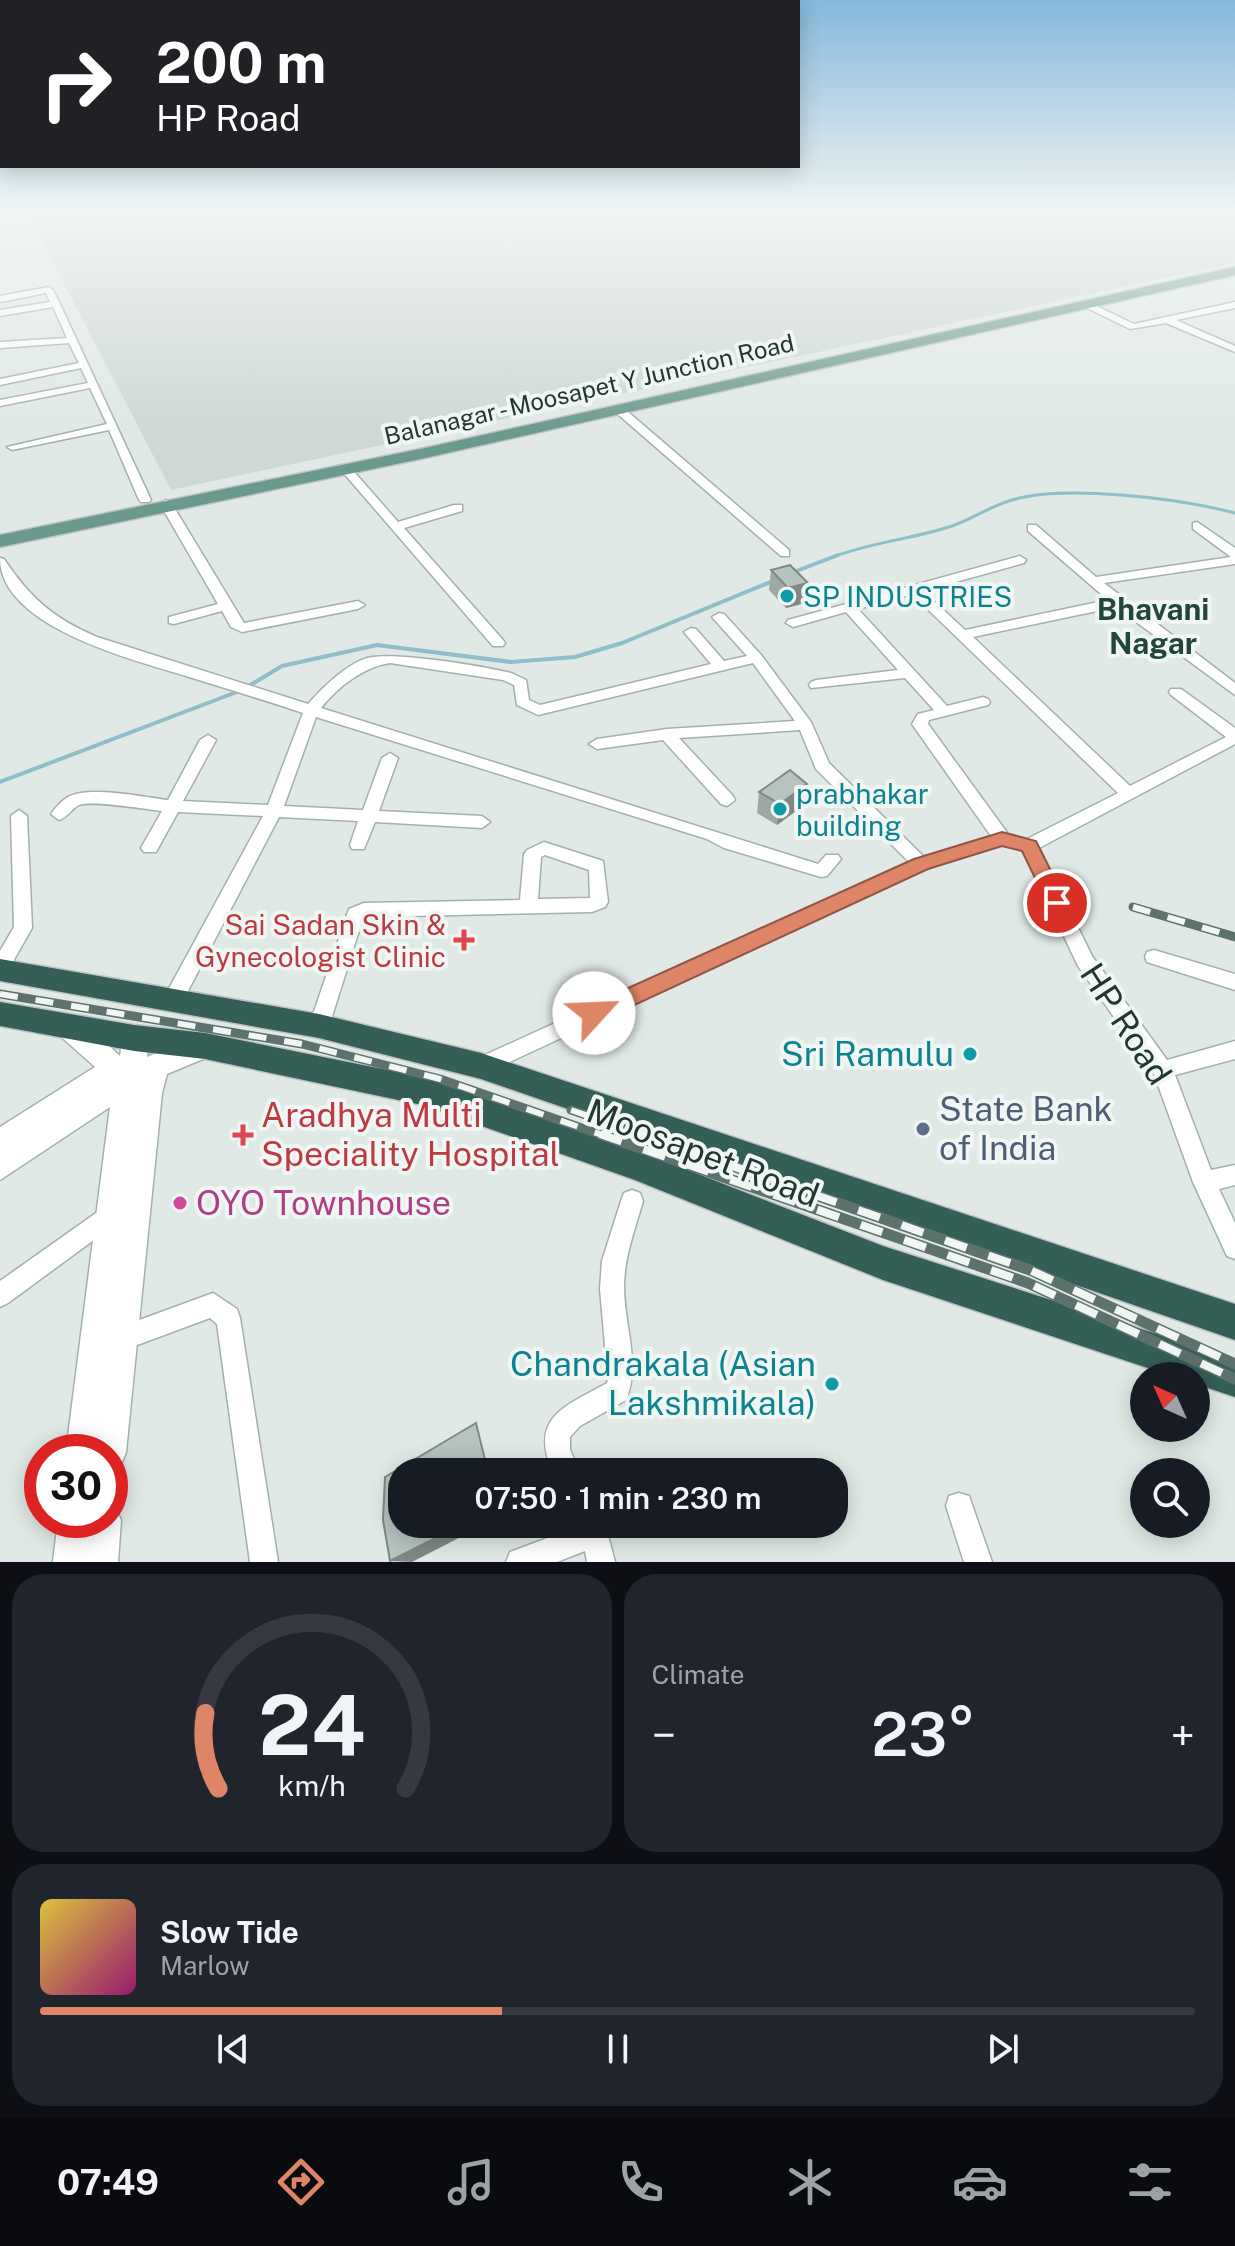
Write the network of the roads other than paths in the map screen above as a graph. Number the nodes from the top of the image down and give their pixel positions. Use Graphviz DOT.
graph roads {
  1 [pos="1153,287"];
  2 [pos="1156,287"];
  3 [pos="0,299"];
  4 [pos="1084,303"];
  5 [pos="56,304"];
  6 [pos="1235,305"];
  7 [pos="0,313"];
  8 [pos="1168,320"];
  9 [pos="72,340"];
  10 [pos="0,345"];
  11 [pos="1235,349"];
  12 [pos="81,361"];
  13 [pos="0,371"];
  14 [pos="0,382"];
  15 [pos="92,385"];
  16 [pos="0,403"];
  17 [pos="617,408"];
  18 [pos="113,426"];
  19 [pos="12,447"];
  20 [pos="345,468"];
  21 [pos="145,500"];
  22 [pos="166,504"];
  23 [pos="458,508"];
  24 [pos="62,522"];
  25 [pos="396,526"];
  26 [pos="1197,526"];
  27 [pos="1032,528"];
  28 [pos="0,529"];
  29 [pos="0,541"];
  30 [pos="785,553"];
  31 [pos="1235,557"];
  32 [pos="1020,560"];
  33 [pos="0,562"];
  34 [pos="1094,581"];
  35 [pos="914,589"];
  36 [pos="1118,602"];
  37 [pos="358,605"];
  38 [pos="225,606"];
  39 [pos="849,607"];
  40 [pos="719,617"];
  41 [pos="174,620"];
  42 [pos="793,623"];
  43 [pos="691,632"];
  44 [pos="963,635"];
  45 [pos="498,643"];
  46 [pos="756,658"];
  47 [pos="720,666"];
  48 [pos="909,673"];
  49 [pos="816,685"];
  50 [pos="1235,690"];
  51 [pos="1176,692"];
  52 [pos="983,702"];
  53 [pos="311,711"];
  54 [pos="944,712"];
  55 [pos="806,725"];
  56 [pos="667,734"];
  57 [pos="1235,737"];
  58 [pos="208,740"];
  59 [pos="597,744"];
  60 [pos="390,758"];
  61 [pos="1130,795"];
  62 [pos="727,800"];
  63 [pos="172,806"];
  64 [pos="274,811"];
  65 [pos="59,814"];
  66 [pos="19,816"];
  67 [pos="367,817"];
  68 [pos="482,822"];
  69 [pos="1002,839"];
  70 [pos="358,845"];
  71 [pos="1029,846"];
  72 [pos="150,848"];
  73 [pos="832,859"];
  74 [pos="921,864"];
  75 [pos="528,907"];
  76 [pos="1154,957"];
  77 [pos="2,971"];
  78 [pos="1235,982"];
  79 [pos="173,1000"];
  80 [pos="0,1014"];
  81 [pos="68,1026"];
  82 [pos="319,1026"];
  83 [pos="134,1038"];
  84 [pos="205,1046"];
  85 [pos="1235,1050"];
  86 [pos="481,1066"];
  87 [pos="1163,1070"];
  88 [pos="140,1083"];
  89 [pos="0,1143"];
  90 [pos="0,1166"];
  91 [pos="1235,1175"];
  92 [pos="1204,1182"];
  93 [pos="632,1201"];
  94 [pos="114,1211"];
  95 [pos="1235,1248"];
  96 [pos="0,1295"];
  97 [pos="1235,1322"];
  98 [pos="118,1340"];
  99 [pos="1235,1378"];
  100 [pos="86,1434"];
  101 [pos="110,1434"];
  102 [pos="560,1458"];
  103 [pos="959,1506"];
  104 [pos="75,1538"];
  105 [pos="101,1538"];
  106 [pos="572,1538"];
  107 [pos="594,1538"];
  108 [pos="72,1562"];
  109 [pos="99,1562"];
  110 [pos="264,1562"];
  111 [pos="520,1562"];
  112 [pos="601,1562"];
  113 [pos="978,1562"];
  1 -- 21 [label="main road"];
  2 -- 4 [label="main road, Balanagar - Moosapet Y Junction Road"];
  3 -- 5 [label="street"];
  4 -- 8 [label="street"];
  4 -- 17 [label="main road, Balanagar - Moosapet Y Junction Road"];
  5 -- 7 [label="street"];
  5 -- 9 [label="street"];
  6 -- 8 [label="street"];
  8 -- 11 [label="street"];
  9 -- 10 [label="street"];
  9 -- 12 [label="street"];
  12 -- 13 [label="street"];
  12 -- 14 [label="street"];
  12 -- 15 [label="street"];
  15 -- 16 [label="street"];
  15 -- 18 [label="street"];
  17 -- 20 [label="main road, Balanagar - Moosapet Y Junction Road"];
  17 -- 30 [label="street"];
  18 -- 19 [label="street"];
  18 -- 21 [label="street"];
  20 -- 22 [label="main road, Balanagar - Moosapet Y Junction Road"];
  20 -- 25 [label="street"];
  21 -- 24 [label="main road"];
  22 -- 24 [label="main road, Balanagar - Moosapet Y Junction Road"];
  22 -- 38 [label="street"];
  23 -- 25 [label="street"];
  24 -- 28 [label="main road"];
  24 -- 29 [label="main road, Balanagar - Moosapet Y Junction Road"];
  25 -- 45 [label="street"];
  26 -- 31 [label="street"];
  27 -- 34 [label="street"];
  31 -- 34 [label="street"];
  32 -- 35 [label="street"];
  33 -- 53 [label="street"];
  34 -- 36 [label="street"];
  35 -- 39 [label="street"];
  35 -- 44 [label="street"];
  36 -- 44 [label="street"];
  36 -- 50 [label="street"];
  37 -- 38 [label="street"];
  38 -- 41 [label="street"];
  39 -- 42 [label="street"];
  39 -- 48 [label="street"];
  40 -- 46 [label="street"];
  43 -- 47 [label="street"];
  44 -- 61 [label="street"];
  46 -- 47 [label="street"];
  46 -- 55 [label="street"];
  47 -- 53 [label="street"];
  48 -- 49 [label="street"];
  48 -- 54 [label="street"];
  51 -- 57 [label="street"];
  52 -- 54 [label="street"];
  53 -- 64 [label="street"];
  53 -- 73 [label="street"];
  54 -- 69 [label="street"];
  55 -- 56 [label="street"];
  55 -- 74 [label="street"];
  56 -- 59 [label="street"];
  56 -- 62 [label="street"];
  57 -- 61 [label="street"];
  58 -- 63 [label="street"];
  60 -- 67 [label="street"];
  61 -- 71 [label="street"];
  63 -- 64 [label="street"];
  63 -- 65 [label="street"];
  63 -- 72 [label="street"];
  64 -- 67 [label="street"];
  64 -- 79 [label="street"];
  66 -- 77 [label="street"];
  67 -- 68 [label="street"];
  67 -- 70 [label="street"];
  69 -- 71 [label="street"];
  69 -- 74 [label="street"];
  71 -- 87 [label="street, HP Road"];
  74 -- 86 [label="street"];
  75 -- 75 [label="street"];
  75 -- 82 [label="street"];
  76 -- 78 [label="street"];
  77 -- 79 [label="highway, Moosapet Road"];
  79 -- 82 [label="highway, Moosapet Road"];
  80 -- 81 [label="highway, Moosapet Road"];
  81 -- 83 [label="highway, Moosapet Road"];
  81 -- 89 [label="street"];
  82 -- 86 [label="highway, Moosapet Road"];
  83 -- 84 [label="highway, Moosapet Road"];
  83 -- 88 [label="street"];
  84 -- 88 [label="street"];
  84 -- 99 [label="highway, Moosapet Road"];
  85 -- 87 [label="street"];
  86 -- 97 [label="highway, Moosapet Road"];
  87 -- 92 [label="street, HP Road"];
  88 -- 90 [label="street"];
  88 -- 94 [label="street"];
  88 -- 98 [label="street"];
  91 -- 92 [label="street"];
  92 -- 95 [label="street, HP Road"];
  93 -- 102 [label="street"];
  94 -- 96 [label="street"];
  94 -- 100 [label="street"];
  98 -- 101 [label="street"];
  98 -- 110 [label="street"];
  103 -- 113 [label="street"];
  104 -- 108 [label="street"];
  105 -- 109 [label="street"];
  106 -- 111 [label="street"];
  107 -- 112 [label="street"];
}
